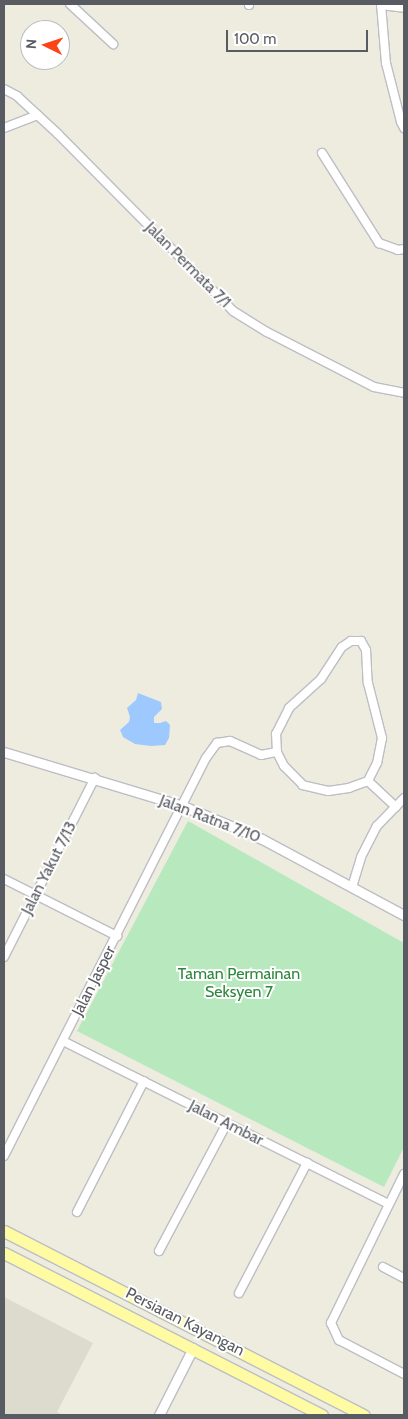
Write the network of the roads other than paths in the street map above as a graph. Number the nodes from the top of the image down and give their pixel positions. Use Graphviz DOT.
graph roads {
  1 [pos="70,4"];
  2 [pos="381,4"];
  3 [pos="404,8"];
  4 [pos="113,44"];
  5 [pos="4,88"];
  6 [pos="38,115"];
  7 [pos="4,128"];
  8 [pos="404,128"];
  9 [pos="322,153"];
  10 [pos="404,249"];
  11 [pos="404,393"];
  12 [pos="4,752"];
  13 [pos="277,752"];
  14 [pos="95,778"];
  15 [pos="368,781"];
  16 [pos="404,798"];
  17 [pos="183,806"];
  18 [pos="396,807"];
  19 [pos="4,879"];
  20 [pos="352,887"];
  21 [pos="36,894"];
  22 [pos="404,915"];
  23 [pos="116,936"];
  24 [pos="4,957"];
  25 [pos="63,1041"];
  26 [pos="144,1082"];
  27 [pos="227,1123"];
  28 [pos="4,1156"];
  29 [pos="307,1163"];
  30 [pos="404,1174"];
  31 [pos="389,1204"];
  32 [pos="77,1212"];
  33 [pos="4,1231"];
  34 [pos="159,1251"];
  35 [pos="4,1252"];
  36 [pos="383,1268"];
  37 [pos="404,1278"];
  38 [pos="239,1293"];
  39 [pos="193,1348"];
  40 [pos="404,1374"];
  41 [pos="159,1415"];
  42 [pos="322,1415"];
  43 [pos="364,1415"];
  1 -- 4 [label="street"];
  2 -- 3 [label="street"];
  2 -- 8 [label="street"];
  5 -- 6 [label="street, Jalan Permata 7/1"];
  6 -- 7 [label="street"];
  6 -- 11 [label="street, Jalan Permata 7/1"];
  9 -- 10 [label="street"];
  12 -- 14 [label="street, Jalan Ratna 7/10"];
  13 -- 15 [label="street"];
  13 -- 15 [label="street"];
  13 -- 17 [label="street, Jalan Jasper"];
  14 -- 17 [label="street, Jalan Ratna 7/10"];
  14 -- 21 [label="street, Jalan Yakut 7/13"];
  15 -- 18 [label="street"];
  16 -- 18 [label="street"];
  17 -- 20 [label="street, Jalan Ratna 7/10"];
  17 -- 23 [label="street, Jalan Jasper"];
  18 -- 20 [label="street"];
  19 -- 21 [label="street"];
  20 -- 22 [label="street, Jalan Ratna 7/10"];
  21 -- 23 [label="street"];
  21 -- 24 [label="street, Jalan Yakut 7/13"];
  23 -- 25 [label="street, Jalan Jasper"];
  25 -- 26 [label="street, Jalan Ambar"];
  25 -- 28 [label="street, Jalan Jasper"];
  26 -- 27 [label="street, Jalan Ambar"];
  26 -- 32 [label="street"];
  27 -- 29 [label="street, Jalan Ambar"];
  27 -- 34 [label="street"];
  29 -- 31 [label="street, Jalan Ambar"];
  29 -- 38 [label="street"];
  30 -- 31 [label="street"];
  31 -- 40 [label="street"];
  33 -- 43 [label="main road, Persiaran Kayangan"];
  35 -- 39 [label="main road, Persiaran Kayangan"];
  36 -- 37 [label="street"];
  39 -- 41 [label="street"];
  39 -- 42 [label="main road, Persiaran Kayangan"];
}
